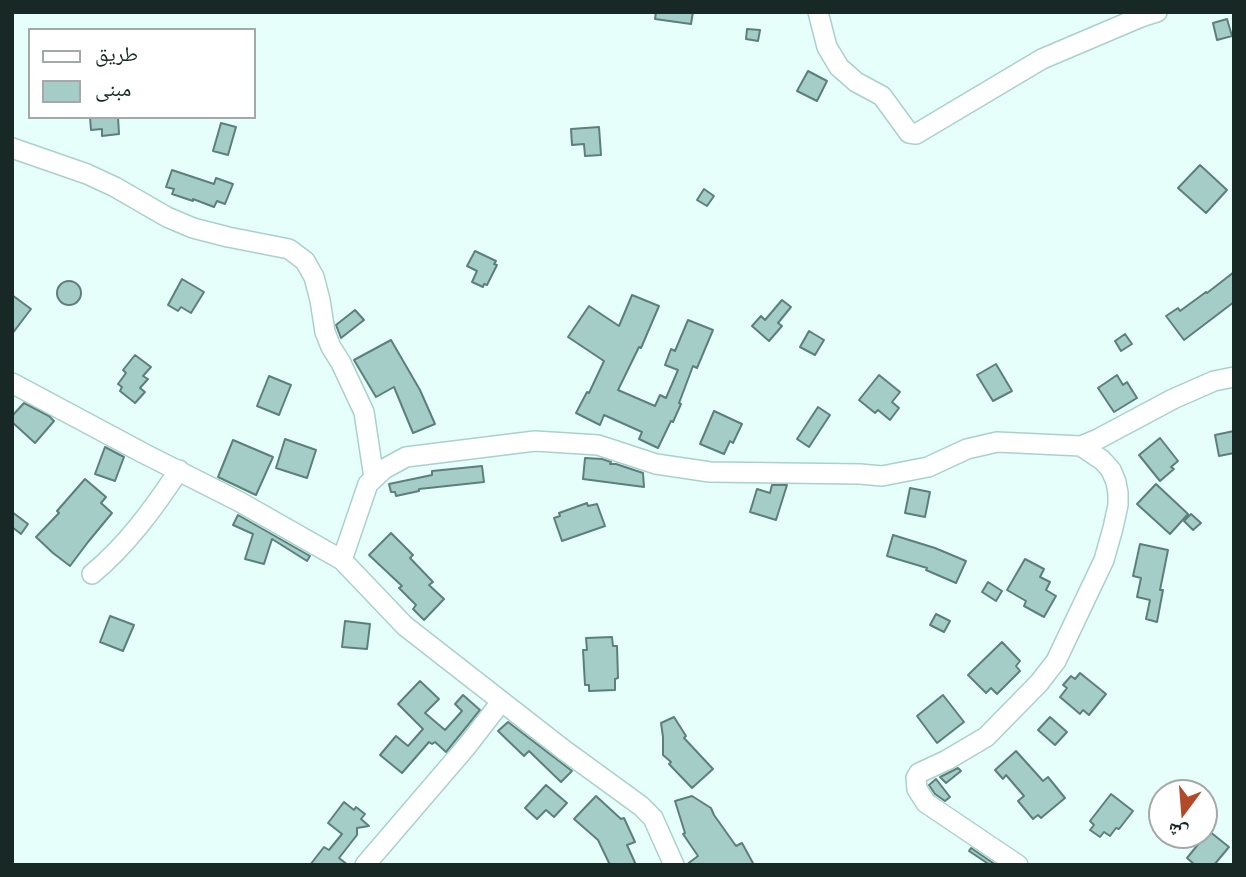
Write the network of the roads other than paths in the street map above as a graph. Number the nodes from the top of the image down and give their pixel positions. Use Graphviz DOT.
graph roads {
  1 [pos="818,12"];
  2 [pos="1157,12"];
  3 [pos="12,148"];
  4 [pos="1234,377"];
  5 [pos="12,383"];
  6 [pos="1081,446"];
  7 [pos="179,470"];
  8 [pos="374,478"];
  9 [pos="342,560"];
  10 [pos="92,575"];
  11 [pos="501,702"];
  12 [pos="365,865"];
  13 [pos="674,865"];
  14 [pos="1018,865"];
  1 -- 2 [label="street"];
  3 -- 8 [label="street"];
  4 -- 6 [label="street"];
  5 -- 7 [label="street"];
  6 -- 8 [label="street"];
  6 -- 14 [label="street"];
  7 -- 9 [label="street"];
  7 -- 10 [label="street"];
  8 -- 9 [label="street"];
  9 -- 11 [label="street"];
  11 -- 12 [label="street"];
  11 -- 13 [label="street"];
}
